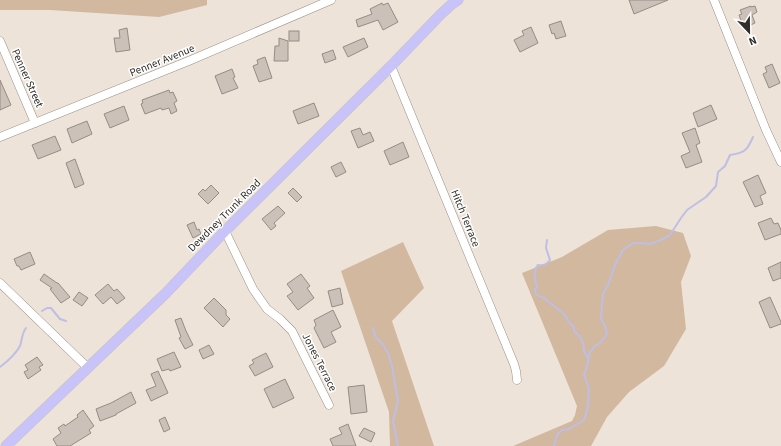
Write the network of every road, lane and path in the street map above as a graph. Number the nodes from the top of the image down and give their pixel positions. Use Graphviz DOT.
graph roads {
  1 [pos="332,0"];
  2 [pos="714,0"];
  3 [pos="451,1"];
  4 [pos="1,45"];
  5 [pos="391,66"];
  6 [pos="35,123"];
  7 [pos="0,137"];
  8 [pos="781,162"];
  9 [pos="225,231"];
  10 [pos="0,283"];
  11 [pos="88,368"];
  12 [pos="516,380"];
  13 [pos="329,405"];
  14 [pos="6,446"];
  1 -- 6 [label="street, Penner Avenue"];
  2 -- 8 [label="street"];
  3 -- 5 [label="main road, Dewdney Trunk Road"];
  4 -- 6 [label="street, Penner Street"];
  5 -- 9 [label="main road, Dewdney Trunk Road"];
  5 -- 12 [label="street, Hitch Terrace"];
  6 -- 7 [label="street, Penner Avenue"];
  9 -- 11 [label="main road, Dewdney Trunk Road"];
  9 -- 13 [label="street, Jones Terrace"];
  10 -- 11 [label="street"];
  11 -- 14 [label="main road, Dewdney Trunk Road"];
}
